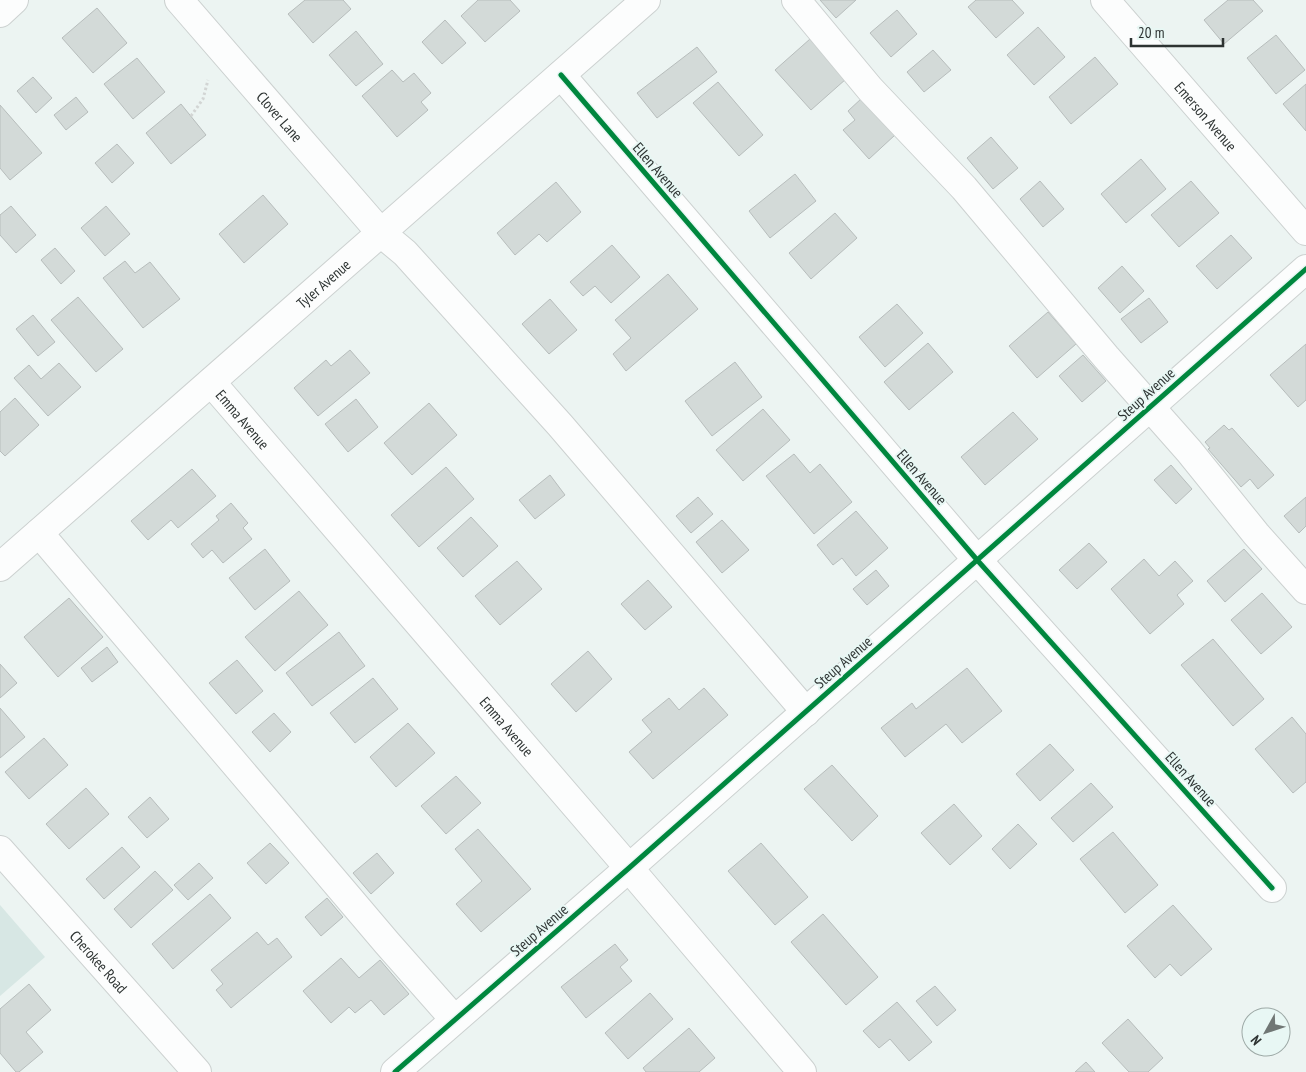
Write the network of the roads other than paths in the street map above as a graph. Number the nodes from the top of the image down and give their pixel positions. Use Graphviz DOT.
graph roads {
  1 [pos="14,0"];
  2 [pos="179,0"];
  3 [pos="646,0"];
  4 [pos="796,0"];
  5 [pos="1105,0"];
  6 [pos="0,13"];
  7 [pos="560,75"];
  8 [pos="1306,231"];
  9 [pos="381,233"];
  10 [pos="1306,269"];
  11 [pos="211,382"];
  12 [pos="1150,408"];
  13 [pos="39,533"];
  14 [pos="978,561"];
  15 [pos="0,568"];
  16 [pos="1306,590"];
  17 [pos="806,712"];
  18 [pos="0,850"];
  19 [pos="630,868"];
  20 [pos="1272,888"];
  21 [pos="454,1019"];
  22 [pos="197,1072"];
  23 [pos="395,1072"];
  24 [pos="802,1072"];
  1 -- 6 [label="street"];
  2 -- 9 [label="street, Clover Lane"];
  3 -- 7 [label="street, Tyler Avenue"];
  4 -- 12 [label="street"];
  5 -- 8 [label="street, Emerson Avenue"];
  7 -- 9 [label="street, Tyler Avenue"];
  7 -- 14 [label="street, Ellen Avenue"];
  9 -- 11 [label="street, Tyler Avenue"];
  9 -- 17 [label="street, Clover Lane"];
  10 -- 12 [label="street, Steup Avenue"];
  11 -- 13 [label="street, Tyler Avenue"];
  11 -- 19 [label="street, Emma Avenue"];
  12 -- 14 [label="street, Steup Avenue"];
  12 -- 16 [label="street"];
  13 -- 15 [label="street, Tyler Avenue"];
  13 -- 21 [label="street"];
  14 -- 17 [label="street, Steup Avenue"];
  14 -- 20 [label="street, Ellen Avenue"];
  17 -- 19 [label="street, Steup Avenue"];
  18 -- 22 [label="street, Cherokee Road"];
  19 -- 21 [label="street, Steup Avenue"];
  19 -- 24 [label="street, Emma Avenue"];
  21 -- 23 [label="street, Steup Avenue"];
}
